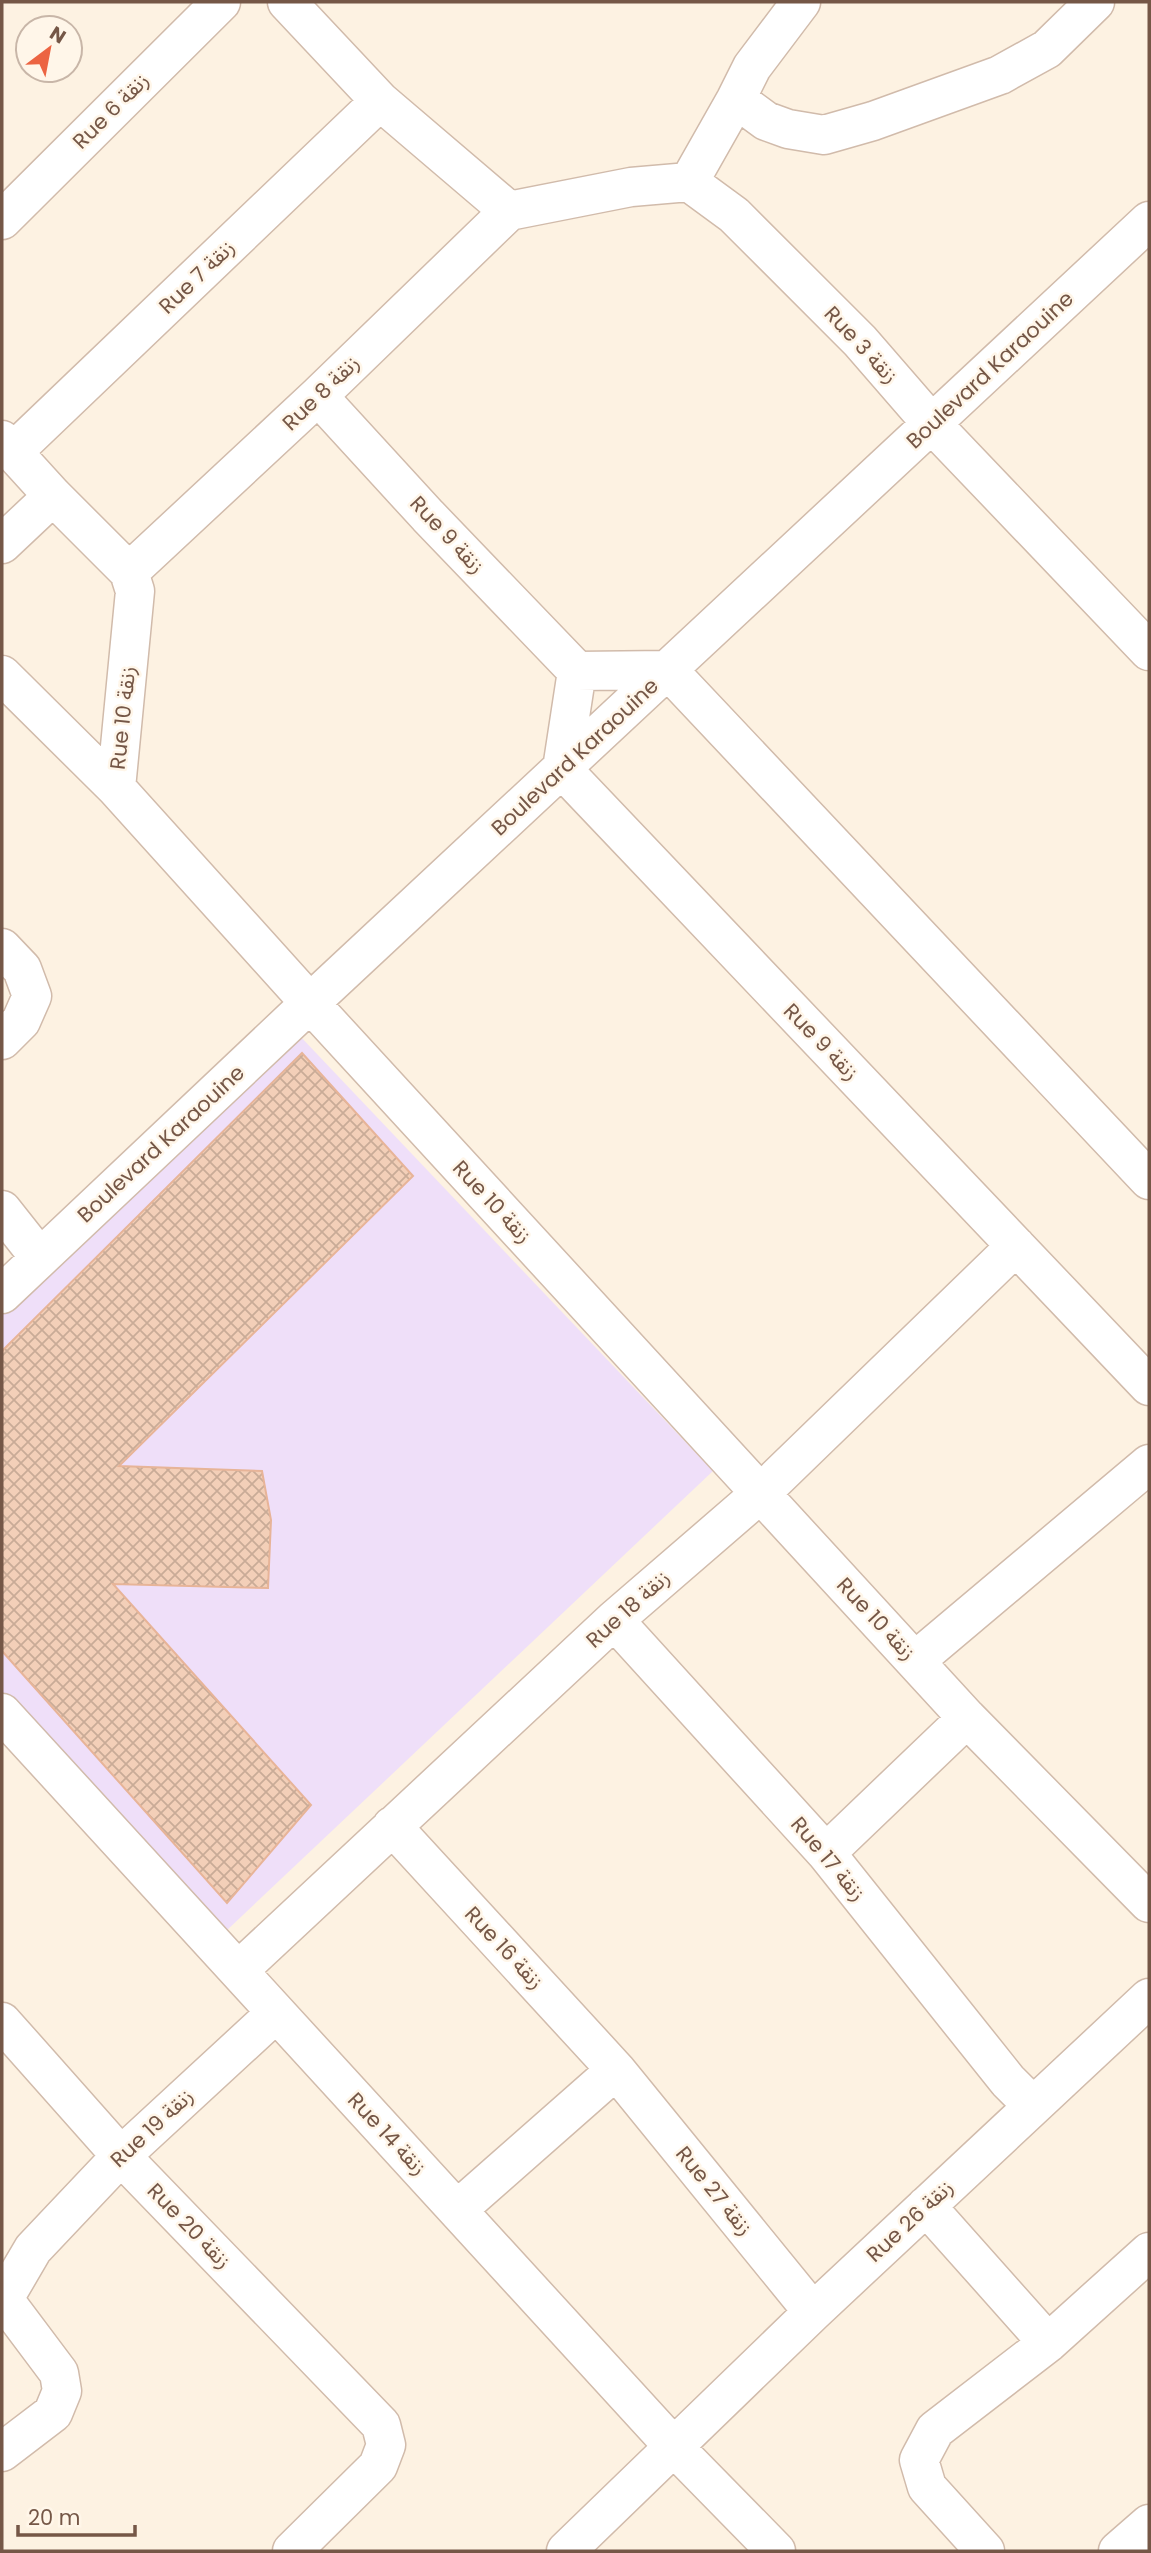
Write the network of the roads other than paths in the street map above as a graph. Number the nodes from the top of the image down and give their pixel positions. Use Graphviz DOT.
graph roads {
  1 [pos="221,2"];
  2 [pos="287,2"];
  3 [pos="801,2"];
  4 [pos="1095,2"];
  5 [pos="736,100"];
  6 [pos="380,101"];
  7 [pos="689,182"];
  8 [pos="509,212"];
  9 [pos="2,220"];
  10 [pos="1149,221"];
  11 [pos="318,396"];
  12 [pos="932,424"];
  13 [pos="8,446"];
  14 [pos="53,496"];
  15 [pos="2,544"];
  16 [pos="130,572"];
  17 [pos="1149,651"];
  18 [pos="668,670"];
  19 [pos="577,671"];
  20 [pos="2,675"];
  21 [pos="562,769"];
  22 [pos="116,788"];
  23 [pos="2,948"];
  24 [pos="310,1003"];
  25 [pos="2,1040"];
  26 [pos="1149,1180"];
  27 [pos="2,1210"];
  28 [pos="1016,1246"];
  29 [pos="40,1258"];
  30 [pos="2,1294"];
  31 [pos="1149,1386"];
  32 [pos="1149,1464"];
  33 [pos="761,1493"];
  34 [pos="614,1620"];
  35 [pos="915,1661"];
  36 [pos="2,1713"];
  37 [pos="967,1718"];
  38 [pos="392,1826"];
  39 [pos="826,1853"];
  40 [pos="1149,1903"];
  41 [pos="239,1970"];
  42 [pos="1149,1998"];
  43 [pos="276,2013"];
  44 [pos="2,2022"];
  45 [pos="616,2070"];
  46 [pos="1033,2106"];
  47 [pos="121,2156"];
  48 [pos="926,2206"];
  49 [pos="457,2210"];
  50 [pos="1149,2252"];
  51 [pos="17,2254"];
  52 [pos="3,2300"];
  53 [pos="813,2312"];
  54 [pos="1048,2343"];
  55 [pos="674,2447"];
  56 [pos="2,2452"];
  57 [pos="292,2551"];
  58 [pos="566,2551"];
  59 [pos="776,2551"];
  60 [pos="985,2551"];
  1 -- 9 [label="street, Rue 6 زنقة"];
  2 -- 6 [label="street"];
  3 -- 5 [label="street"];
  4 -- 5 [label="street"];
  5 -- 7 [label="street"];
  6 -- 8 [label="street"];
  6 -- 13 [label="street, Rue 7 زنقة"];
  7 -- 8 [label="street"];
  7 -- 12 [label="street, Rue 3 زنقة"];
  8 -- 11 [label="street, Rue 8 زنقة"];
  10 -- 12 [label="street, Boulevard Karaouine"];
  11 -- 16 [label="street, Rue 8 زنقة"];
  11 -- 19 [label="street, Rue 9 زنقة"];
  12 -- 17 [label="street, Rue 3 زنقة"];
  12 -- 18 [label="street, Boulevard Karaouine"];
  13 -- 14 [label="street"];
  14 -- 15 [label="street"];
  14 -- 16 [label="street"];
  16 -- 22 [label="street, Rue 10 زنقة"];
  18 -- 19 [label="street"];
  18 -- 21 [label="street, Boulevard Karaouine"];
  18 -- 26 [label="street"];
  19 -- 21 [label="street"];
  20 -- 22 [label="street"];
  21 -- 24 [label="street, Boulevard Karaouine"];
  21 -- 28 [label="street, Rue 9 زنقة"];
  22 -- 24 [label="street, Rue 10 زنقة"];
  23 -- 25 [label="street"];
  24 -- 29 [label="street, Boulevard Karaouine"];
  24 -- 33 [label="street, Rue 10 زنقة"];
  27 -- 29 [label="street"];
  28 -- 31 [label="street, Rue 9 زنقة"];
  28 -- 33 [label="street, Rue 18 زنقة"];
  29 -- 30 [label="street, Boulevard Karaouine"];
  32 -- 35 [label="street"];
  33 -- 34 [label="street, Rue 18 زنقة"];
  33 -- 35 [label="street, Rue 10 زنقة"];
  34 -- 38 [label="street, Rue 18 زنقة"];
  34 -- 39 [label="street, Rue 17 زنقة"];
  35 -- 37 [label="street, Rue 10 زنقة"];
  36 -- 41 [label="street, Rue 14 زنقة"];
  37 -- 39 [label="street"];
  37 -- 40 [label="street, Rue 10 زنقة"];
  38 -- 41 [label="street, Rue 18 زنقة"];
  38 -- 45 [label="street, Rue 16 زنقة"];
  39 -- 46 [label="street, Rue 17 زنقة"];
  41 -- 43 [label="street, Rue 14 زنقة"];
  42 -- 46 [label="street, Rue 26 زنقة"];
  43 -- 47 [label="street, Rue 19 زنقة"];
  43 -- 49 [label="street, Rue 14 زنقة"];
  44 -- 47 [label="street, Rue 20 زنقة"];
  45 -- 49 [label="street"];
  45 -- 53 [label="street, Rue 27 زنقة"];
  46 -- 48 [label="street, Rue 26 زنقة"];
  47 -- 51 [label="street, Rue 19 زنقة"];
  47 -- 57 [label="street, Rue 20 زنقة"];
  48 -- 53 [label="street, Rue 26 زنقة"];
  48 -- 54 [label="street"];
  49 -- 55 [label="street, Rue 14 زنقة"];
  50 -- 54 [label="street"];
  51 -- 52 [label="street, Rue 19 زنقة"];
  52 -- 56 [label="street"];
  53 -- 55 [label="street, Rue 26 زنقة"];
  54 -- 60 [label="street"];
  55 -- 58 [label="street, Rue 26 زنقة"];
  55 -- 59 [label="street, Rue 14 زنقة"];
}
